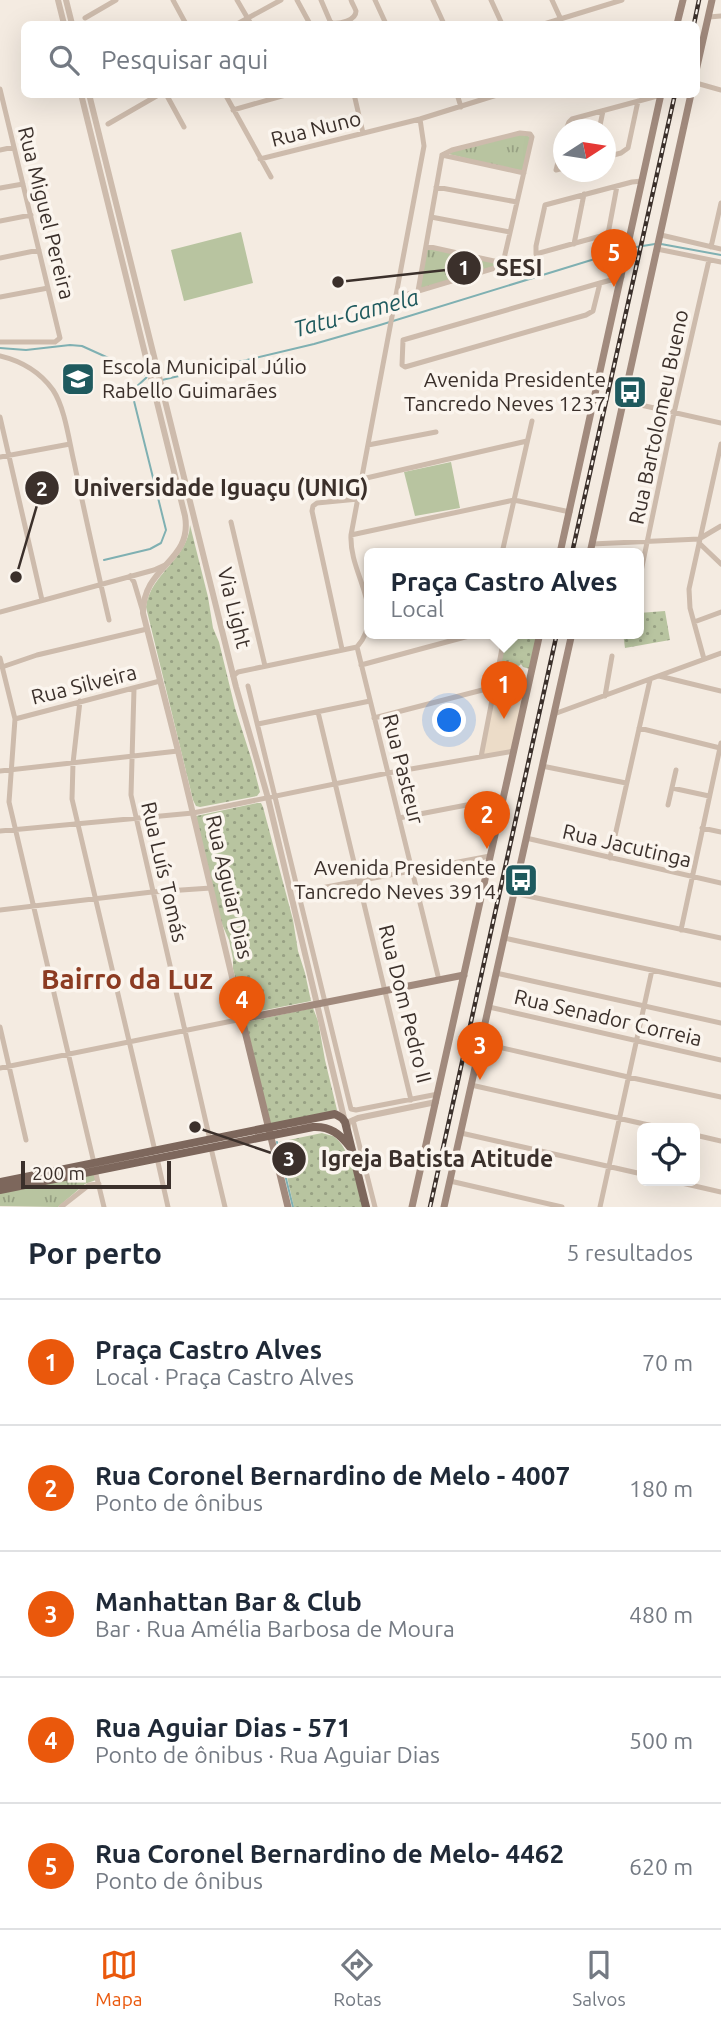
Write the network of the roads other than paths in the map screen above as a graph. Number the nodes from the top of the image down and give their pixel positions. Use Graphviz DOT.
graph roads {
  1 [pos="58,0"];
  2 [pos="66,0"];
  3 [pos="116,0"];
  4 [pos="173,0"];
  5 [pos="237,0"];
  6 [pos="281,0"];
  7 [pos="297,0"];
  8 [pos="321,0"];
  9 [pos="351,0"];
  10 [pos="375,0"];
  11 [pos="433,0"];
  12 [pos="491,0"];
  13 [pos="552,0"];
  14 [pos="622,0"];
  15 [pos="683,0"];
  16 [pos="712,0"];
  17 [pos="613,1"];
  18 [pos="721,16"];
  19 [pos="709,17"];
  20 [pos="85,18"];
  21 [pos="63,21"];
  22 [pos="71,21"];
  23 [pos="184,21"];
  24 [pos="248,21"];
  25 [pos="250,21"];
  26 [pos="308,21"];
  27 [pos="330,21"];
  28 [pos="347,21"];
  29 [pos="385,21"];
  30 [pos="443,21"];
  31 [pos="501,21"];
  32 [pos="562,21"];
  33 [pos="564,21"];
  34 [pos="678,21"];
  35 [pos="700,54"];
  36 [pos="700,84"];
  37 [pos="0,89"];
  38 [pos="721,90"];
  39 [pos="82,98"];
  40 [pos="90,98"];
  41 [pos="153,98"];
  42 [pos="168,98"];
  43 [pos="227,98"];
  44 [pos="275,98"];
  45 [pos="355,98"];
  46 [pos="458,98"];
  47 [pos="488,98"];
  48 [pos="651,98"];
  49 [pos="660,98"];
  50 [pos="690,98"];
  51 [pos="638,101"];
  52 [pos="2,103"];
  53 [pos="461,107"];
  54 [pos="233,110"];
  55 [pos="603,111"];
  56 [pos="420,119"];
  57 [pos="572,119"];
  58 [pos="601,119"];
  59 [pos="108,124"];
  60 [pos="184,127"];
  61 [pos="363,133"];
  62 [pos="14,147"];
  63 [pos="0,150"];
  64 [pos="616,154"];
  65 [pos="442,155"];
  66 [pos="260,159"];
  67 [pos="524,173"];
  68 [pos="271,177"];
  69 [pos="642,181"];
  70 [pos="23,184"];
  71 [pos="617,186"];
  72 [pos="436,187"];
  73 [pos="0,188"];
  74 [pos="584,194"];
  75 [pos="517,202"];
  76 [pos="721,203"];
  77 [pos="31,215"];
  78 [pos="431,216"];
  79 [pos="0,221"];
  80 [pos="510,232"];
  81 [pos="660,235"];
  82 [pos="574,244"];
  83 [pos="426,246"];
  84 [pos="711,247"];
  85 [pos="658,248"];
  86 [pos="721,249"];
  87 [pos="39,250"];
  88 [pos="0,258"];
  89 [pos="709,260"];
  90 [pos="721,262"];
  91 [pos="503,263"];
  92 [pos="622,277"];
  93 [pos="600,282"];
  94 [pos="48,288"];
  95 [pos="418,291"];
  96 [pos="0,297"];
  97 [pos="395,298"];
  98 [pos="0,342"];
  99 [pos="0,356"];
  100 [pos="624,401"];
  101 [pos="674,413"];
  102 [pos="0,417"];
  103 [pos="532,421"];
  104 [pos="721,423"];
  105 [pos="436,432"];
  106 [pos="527,441"];
  107 [pos="70,444"];
  108 [pos="721,444"];
  109 [pos="368,445"];
  110 [pos="9,455"];
  111 [pos="0,457"];
  112 [pos="362,479"];
  113 [pos="358,499"];
  114 [pos="514,500"];
  115 [pos="570,512"];
  116 [pos="231,522"];
  117 [pos="721,526"];
  118 [pos="351,535"];
  119 [pos="699,541"];
  120 [pos="648,542"];
  121 [pos="592,544"];
  122 [pos="503,548"];
  123 [pos="561,548"];
  124 [pos="591,548"];
  125 [pos="644,559"];
  126 [pos="721,564"];
  127 [pos="165,565"];
  128 [pos="130,576"];
  129 [pos="364,581"];
  130 [pos="101,584"];
  131 [pos="42,600"];
  132 [pos="0,612"];
  133 [pos="721,612"];
  134 [pos="143,613"];
  135 [pos="109,620"];
  136 [pos="694,622"];
  137 [pos="147,629"];
  138 [pos="364,634"];
  139 [pos="457,639"];
  140 [pos="504,639"];
  141 [pos="539,639"];
  142 [pos="571,639"];
  143 [pos="356,647"];
  144 [pos="342,649"];
  145 [pos="721,653"];
  146 [pos="612,656"];
  147 [pos="0,658"];
  148 [pos="704,659"];
  149 [pos="361,664"];
  150 [pos="265,666"];
  151 [pos="2,667"];
  152 [pos="233,676"];
  153 [pos="659,676"];
  154 [pos="650,680"];
  155 [pos="160,681"];
  156 [pos="248,686"];
  157 [pos="494,687"];
  158 [pos="134,689"];
  159 [pos="721,691"];
  160 [pos="605,696"];
  161 [pos="80,701"];
  162 [pos="370,701"];
  163 [pos="318,712"];
  164 [pos="554,714"];
  165 [pos="374,718"];
  166 [pos="15,719"];
  167 [pos="258,724"];
  168 [pos="639,728"];
  169 [pos="720,746"];
  170 [pos="178,751"];
  171 [pos="514,751"];
  172 [pos="133,755"];
  173 [pos="481,757"];
  174 [pos="73,763"];
  175 [pos="542,766"];
  176 [pos="12,770"];
  177 [pos="676,770"];
  178 [pos="0,771"];
  179 [pos="388,774"];
  180 [pos="626,783"];
  181 [pos="712,783"];
  182 [pos="335,784"];
  183 [pos="721,785"];
  184 [pos="672,788"];
  185 [pos="276,796"];
  186 [pos="709,796"];
  187 [pos="268,798"];
  188 [pos="503,798"];
  189 [pos="668,806"];
  190 [pos="193,813"];
  191 [pos="399,818"];
  192 [pos="135,819"];
  193 [pos="78,825"];
  194 [pos="702,828"];
  195 [pos="15,830"];
  196 [pos="0,831"];
  197 [pos="721,832"];
  198 [pos="526,838"];
  199 [pos="490,856"];
  200 [pos="610,858"];
  201 [pos="412,871"];
  202 [pos="691,877"];
  203 [pos="359,882"];
  204 [pos="721,883"];
  205 [pos="211,888"];
  206 [pos="152,892"];
  207 [pos="300,892"];
  208 [pos="514,892"];
  209 [pos="95,899"];
  210 [pos="33,906"];
  211 [pos="0,910"];
  212 [pos="681,930"];
  213 [pos="504,938"];
  214 [pos="721,939"];
  215 [pos="652,970"];
  216 [pos="496,972"];
  217 [pos="464,975"];
  218 [pos="439,980"];
  219 [pos="721,985"];
  220 [pos="385,990"];
  221 [pos="326,1002"];
  222 [pos="317,1004"];
  223 [pos="644,1006"];
  224 [pos="489,1007"];
  225 [pos="242,1019"];
  226 [pos="721,1023"];
  227 [pos="0,1027"];
  228 [pos="184,1032"];
  229 [pos="636,1041"];
  230 [pos="130,1043"];
  231 [pos="481,1043"];
  232 [pos="68,1055"];
  233 [pos="721,1060"];
  234 [pos="9,1067"];
  235 [pos="0,1068"];
  236 [pos="628,1077"];
  237 [pos="471,1085"];
  238 [pos="721,1097"];
  239 [pos="437,1098"];
  240 [pos="411,1100"];
  241 [pos="619,1118"];
  242 [pos="641,1123"];
  243 [pos="348,1124"];
  244 [pos="269,1131"];
  245 [pos="461,1133"];
  246 [pos="700,1137"];
  247 [pos="26,1140"];
  248 [pos="721,1141"];
  249 [pos="211,1144"];
  250 [pos="353,1153"];
  251 [pos="156,1154"];
  252 [pos="95,1166"];
  253 [pos="608,1167"];
  254 [pos="637,1173"];
  255 [pos="450,1181"];
  256 [pos="0,1182"];
  257 [pos="99,1184"];
  258 [pos="695,1186"];
  259 [pos="0,1190"];
  260 [pos="721,1192"];
  261 [pos="61,1207"];
  262 [pos="104,1207"];
  263 [pos="168,1207"];
  264 [pos="225,1207"];
  265 [pos="288,1207"];
  266 [pos="366,1207"];
  267 [pos="374,1207"];
  268 [pos="412,1207"];
  269 [pos="444,1207"];
  270 [pos="562,1207"];
  271 [pos="600,1207"];
  1 -- 21 [label="street"];
  2 -- 22 [label="street"];
  3 -- 20 [label="street"];
  4 -- 23 [label="street"];
  5 -- 24 [label="street"];
  6 -- 25 [label="street"];
  7 -- 26 [label="street"];
  8 -- 27 [label="street"];
  9 -- 28 [label="street"];
  10 -- 29 [label="street"];
  11 -- 30 [label="street"];
  12 -- 31 [label="street"];
  13 -- 32 [label="street"];
  14 -- 17 [label="street"];
  15 -- 34 [label="main road"];
  16 -- 19 [label="main road"];
  17 -- 33 [label="street"];
  18 -- 19 [label="street"];
  19 -- 35 [label="main road"];
  36 -- 38 [label="street"];
  37 -- 52 [label="street, Rua Miguel Pereira"];
  39 -- 127 [label="street"];
  40 -- 152 [label="street, Via Light"];
  41 -- 59 [label="street"];
  42 -- 60 [label="street"];
  43 -- 54 [label="street"];
  44 -- 54 [label="street"];
  45 -- 61 [label="street"];
  46 -- 53 [label="street"];
  47 -- 53 [label="street, Rua Nuno"];
  48 -- 51 [label="street"];
  49 -- 69 [label="main road"];
  50 -- 81 [label="main road"];
  51 -- 55 [label="street"];
  51 -- 64 [label="street"];
  52 -- 62 [label="street, Rua Miguel Pereira"];
  53 -- 56 [label="street, Rua Nuno"];
  54 -- 66 [label="street"];
  55 -- 57 [label="street"];
  55 -- 58 [label="street"];
  56 -- 61 [label="street, Rua Nuno"];
  56 -- 97 [label="street"];
  61 -- 66 [label="street, Rua Nuno"];
  62 -- 63 [label="street"];
  62 -- 70 [label="street, Rua Miguel Pereira"];
  65 -- 67 [label="street"];
  65 -- 67 [label="street"];
  65 -- 72 [label="street"];
  66 -- 68 [label="street"];
  67 -- 75 [label="street"];
  69 -- 71 [label="street"];
  69 -- 92 [label="main road"];
  70 -- 73 [label="street"];
  70 -- 77 [label="street, Rua Miguel Pereira"];
  71 -- 74 [label="street"];
  71 -- 82 [label="street"];
  72 -- 75 [label="street"];
  72 -- 78 [label="street"];
  74 -- 82 [label="street"];
  74 -- 82 [label="street"];
  75 -- 80 [label="street"];
  76 -- 84 [label="street"];
  77 -- 79 [label="street"];
  77 -- 87 [label="street, Rua Miguel Pereira"];
  78 -- 80 [label="street"];
  78 -- 83 [label="street"];
  80 -- 91 [label="street"];
  81 -- 84 [label="street"];
  81 -- 85 [label="main road"];
  83 -- 91 [label="street"];
  83 -- 95 [label="street"];
  84 -- 86 [label="street"];
  85 -- 89 [label="street"];
  85 -- 100 [label="main road"];
  87 -- 88 [label="street"];
  87 -- 94 [label="street, Rua Miguel Pereira"];
  89 -- 90 [label="street"];
  89 -- 101 [label="street, Rua Bartolomeu Bueno"];
  91 -- 95 [label="street"];
  92 -- 93 [label="street"];
  92 -- 115 [label="main road"];
  93 -- 93 [label="street"];
  94 -- 96 [label="street"];
  94 -- 98 [label="street, Rua Miguel Pereira"];
  95 -- 97 [label="street"];
  97 -- 109 [label="street"];
  99 -- 107 [label="street"];
  100 -- 101 [label="street"];
  100 -- 121 [label="main road"];
  101 -- 104 [label="street"];
  101 -- 120 [label="street, Rua Bartolomeu Bueno"];
  102 -- 110 [label="street"];
  103 -- 106 [label="street"];
  105 -- 109 [label="street"];
  106 -- 112 [label="street"];
  106 -- 114 [label="street"];
  107 -- 110 [label="street"];
  107 -- 130 [label="street"];
  108 -- 119 [label="street"];
  109 -- 112 [label="street"];
  110 -- 111 [label="street"];
  110 -- 131 [label="street"];
  112 -- 113 [label="street"];
  113 -- 118 [label="street"];
  113 -- 144 [label="street"];
  114 -- 115 [label="street"];
  114 -- 118 [label="street"];
  114 -- 122 [label="street"];
  115 -- 123 [label="main road"];
  116 -- 150 [label="street"];
  117 -- 119 [label="street"];
  118 -- 129 [label="street"];
  119 -- 120 [label="street"];
  119 -- 126 [label="street"];
  119 -- 136 [label="street"];
  120 -- 121 [label="street"];
  120 -- 125 [label="street, Rua Bartolomeu Bueno"];
  121 -- 124 [label="main road"];
  127 -- 128 [label="street"];
  127 -- 134 [label="street"];
  128 -- 130 [label="street"];
  128 -- 134 [label="street, Rua Aguiar Dias"];
  130 -- 131 [label="street"];
  130 -- 135 [label="street"];
  131 -- 132 [label="street"];
  133 -- 136 [label="street"];
  134 -- 137 [label="street, Rua Aguiar Dias"];
  136 -- 148 [label="street"];
  137 -- 151 [label="street"];
  137 -- 155 [label="street, Rua Aguiar Dias"];
  138 -- 143 [label="street"];
  139 -- 149 [label="street"];
  140 -- 157 [label="street"];
  141 -- 171 [label="main road"];
  142 -- 164 [label="main road"];
  143 -- 144 [label="street"];
  143 -- 149 [label="street, Rua Pasteur"];
  144 -- 150 [label="street"];
  145 -- 148 [label="street"];
  146 -- 160 [label="street"];
  147 -- 151 [label="street"];
  148 -- 153 [label="street"];
  149 -- 162 [label="street, Rua Pasteur"];
  150 -- 152 [label="street"];
  151 -- 166 [label="street"];
  152 -- 187 [label="street, Via Light"];
  153 -- 154 [label="street"];
  153 -- 159 [label="street"];
  154 -- 160 [label="street"];
  154 -- 168 [label="street"];
  155 -- 158 [label="street, Rua Silveira"];
  155 -- 170 [label="street, Rua Aguiar Dias"];
  156 -- 167 [label="street"];
  157 -- 165 [label="street"];
  157 -- 173 [label="street"];
  158 -- 161 [label="street, Rua Silveira"];
  158 -- 172 [label="street, Rua Luís Tomás"];
  160 -- 164 [label="street"];
  161 -- 166 [label="street, Rua Silveira"];
  161 -- 174 [label="street"];
  162 -- 163 [label="street"];
  162 -- 165 [label="street, Rua Pasteur"];
  163 -- 167 [label="street"];
  163 -- 182 [label="street, Rua Dom Pedro II"];
  164 -- 175 [label="main road"];
  165 -- 179 [label="street, Rua Pasteur"];
  166 -- 176 [label="street"];
  167 -- 185 [label="street"];
  168 -- 169 [label="street"];
  168 -- 180 [label="street"];
  169 -- 181 [label="street"];
  170 -- 172 [label="street"];
  170 -- 190 [label="street, Rua Aguiar Dias"];
  171 -- 173 [label="street"];
  171 -- 188 [label="main road"];
  172 -- 174 [label="street"];
  172 -- 192 [label="street, Rua Luís Tomás"];
  173 -- 179 [label="street"];
  174 -- 176 [label="street"];
  174 -- 193 [label="street"];
  175 -- 180 [label="street"];
  175 -- 198 [label="main road"];
  176 -- 178 [label="street"];
  176 -- 195 [label="street"];
  177 -- 184 [label="street"];
  179 -- 182 [label="street"];
  179 -- 191 [label="street, Rua Pasteur"];
  180 -- 200 [label="street"];
  181 -- 183 [label="street"];
  181 -- 186 [label="street"];
  182 -- 185 [label="street"];
  182 -- 203 [label="street, Rua Dom Pedro II"];
  184 -- 186 [label="street"];
  184 -- 189 [label="street"];
  185 -- 187 [label="street"];
  185 -- 207 [label="street"];
  186 -- 194 [label="street"];
  187 -- 190 [label="street"];
  187 -- 222 [label="street, Via Light"];
  188 -- 191 [label="street"];
  188 -- 199 [label="main road"];
  190 -- 192 [label="street"];
  190 -- 205 [label="street, Rua Aguiar Dias"];
  191 -- 201 [label="street, Rua Pasteur"];
  192 -- 193 [label="street"];
  192 -- 206 [label="street, Rua Luís Tomás"];
  193 -- 195 [label="street"];
  193 -- 209 [label="street"];
  194 -- 197 [label="street"];
  194 -- 202 [label="street"];
  195 -- 196 [label="street"];
  195 -- 210 [label="street"];
  198 -- 200 [label="street, Rua Jacutinga"];
  198 -- 208 [label="main road"];
  199 -- 201 [label="street"];
  199 -- 217 [label="main road"];
  200 -- 202 [label="street, Rua Jacutinga"];
  201 -- 203 [label="street"];
  201 -- 218 [label="street, Rua Pasteur"];
  202 -- 204 [label="street, Rua Jacutinga"];
  202 -- 212 [label="street"];
  203 -- 207 [label="street"];
  203 -- 220 [label="street, Rua Dom Pedro II"];
  205 -- 206 [label="street"];
  205 -- 225 [label="street, Rua Aguiar Dias"];
  206 -- 209 [label="street"];
  206 -- 228 [label="street, Rua Luís Tomás"];
  207 -- 221 [label="street"];
  208 -- 212 [label="street"];
  208 -- 213 [label="main road"];
  209 -- 210 [label="street"];
  209 -- 230 [label="street"];
  210 -- 211 [label="street"];
  210 -- 232 [label="street"];
  212 -- 214 [label="street"];
  213 -- 215 [label="street"];
  213 -- 216 [label="main road"];
  215 -- 219 [label="street"];
  215 -- 223 [label="street"];
  216 -- 223 [label="street"];
  216 -- 224 [label="main road"];
  217 -- 218 [label="main road"];
  217 -- 239 [label="main road"];
  218 -- 220 [label="main road"];
  220 -- 221 [label="main road"];
  220 -- 240 [label="street, Rua Dom Pedro II"];
  221 -- 222 [label="main road"];
  221 -- 240 [label="street"];
  222 -- 225 [label="main road"];
  222 -- 243 [label="street, Via Light"];
  223 -- 226 [label="street"];
  223 -- 229 [label="street"];
  224 -- 229 [label="street, Rua Senador Correia"];
  224 -- 231 [label="main road"];
  225 -- 228 [label="street"];
  225 -- 244 [label="main road, Rua Aguiar Dias"];
  227 -- 234 [label="street"];
  228 -- 230 [label="street"];
  228 -- 249 [label="street, Rua Luís Tomás"];
  229 -- 233 [label="street, Rua Senador Correia"];
  229 -- 236 [label="street"];
  230 -- 232 [label="street"];
  230 -- 251 [label="street"];
  231 -- 236 [label="street"];
  231 -- 237 [label="main road"];
  232 -- 234 [label="street"];
  232 -- 252 [label="street"];
  234 -- 235 [label="street"];
  234 -- 247 [label="street"];
  236 -- 238 [label="street"];
  236 -- 241 [label="street"];
  237 -- 241 [label="street"];
  237 -- 245 [label="main road"];
  239 -- 240 [label="street"];
  239 -- 243 [label="street"];
  239 -- 268 [label="main road"];
  241 -- 242 [label="street"];
  241 -- 253 [label="street"];
  243 -- 244 [label="main road"];
  243 -- 250 [label="main road"];
  243 -- 267 [label="street"];
  244 -- 249 [label="main road"];
  244 -- 250 [label="main road"];
  244 -- 265 [label="main road, Rua Aguiar Dias"];
  245 -- 253 [label="street"];
  245 -- 255 [label="main road"];
  246 -- 248 [label="street"];
  249 -- 251 [label="main road"];
  249 -- 264 [label="street, Rua Luís Tomás"];
  250 -- 266 [label="main road"];
  251 -- 252 [label="main road"];
  251 -- 263 [label="street"];
  252 -- 256 [label="main road"];
  252 -- 257 [label="street"];
  252 -- 259 [label="main road"];
  253 -- 254 [label="street"];
  253 -- 271 [label="street"];
  255 -- 269 [label="main road"];
  255 -- 270 [label="street"];
  257 -- 261 [label="street"];
  257 -- 262 [label="street"];
  258 -- 260 [label="street"];
}
